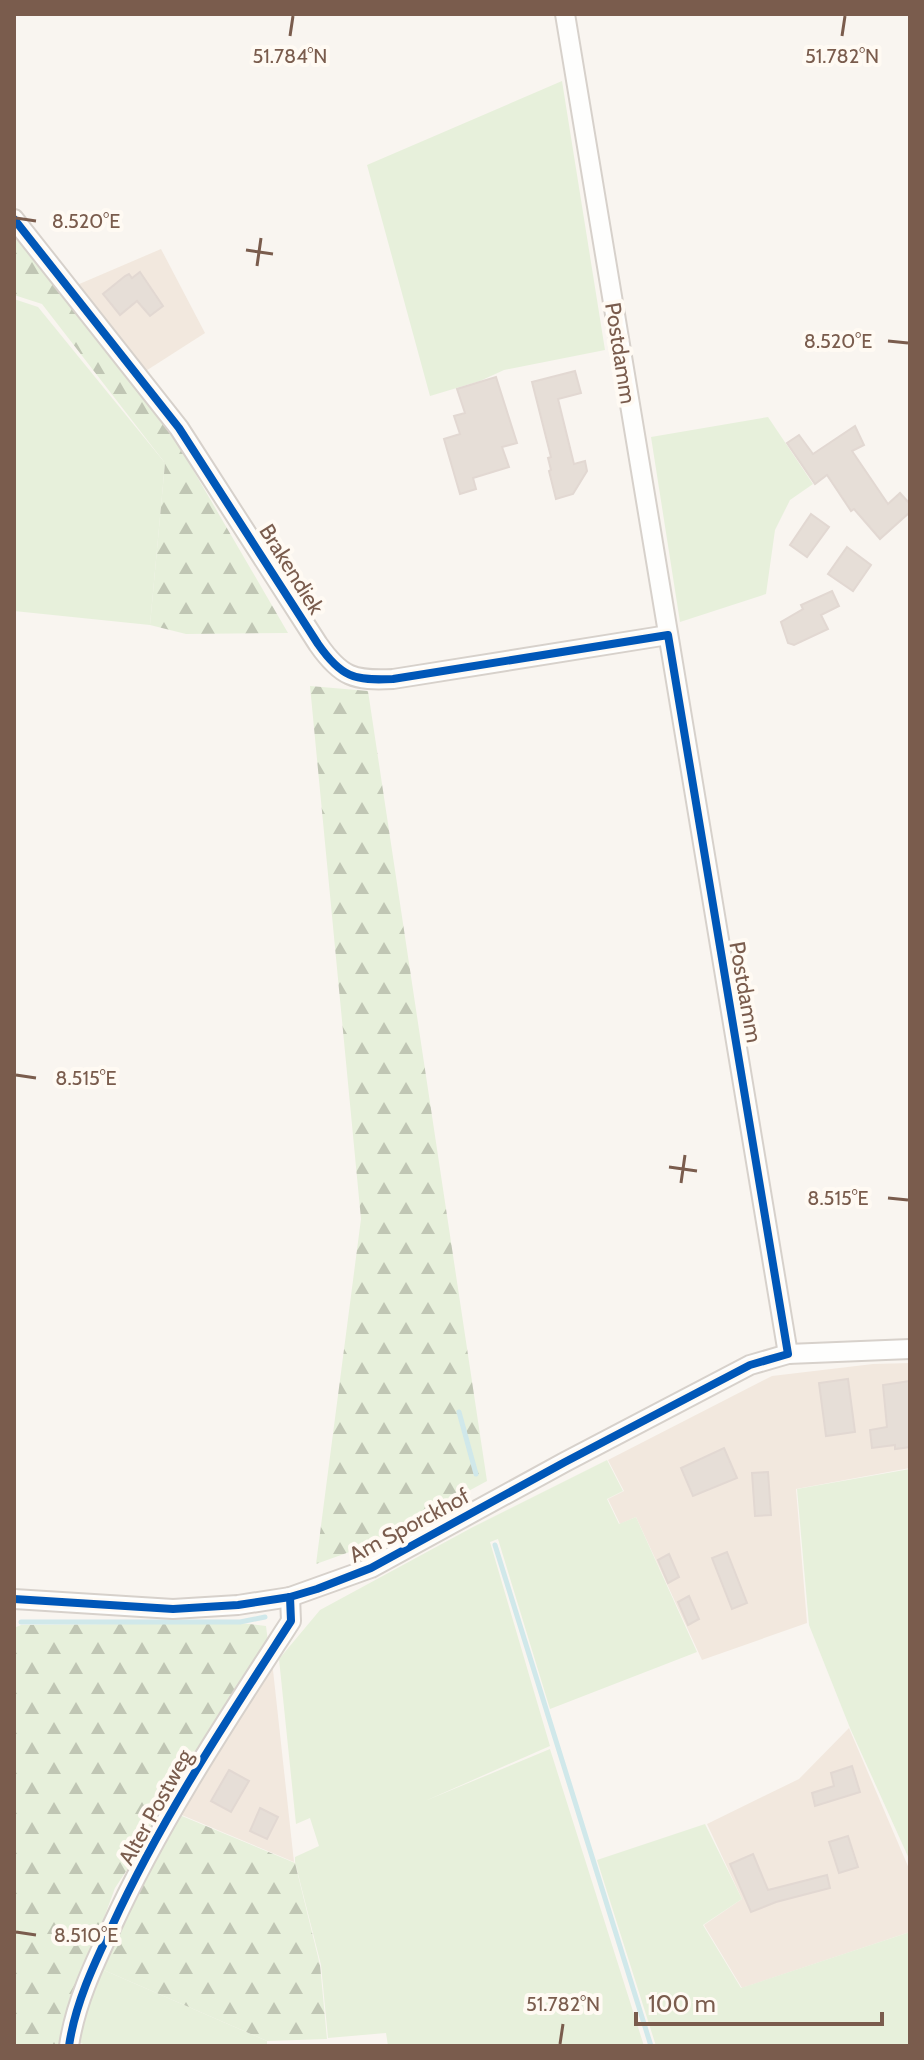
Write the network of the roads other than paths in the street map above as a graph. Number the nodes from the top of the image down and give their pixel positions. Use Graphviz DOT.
graph roads {
  1 [pos="565,14"];
  2 [pos="14,219"];
  3 [pos="668,635"];
  4 [pos="910,1349"];
  5 [pos="788,1354"];
  6 [pos="290,1597"];
  7 [pos="14,1599"];
  8 [pos="69,2046"];
  1 -- 3 [label="street, Postdamm"];
  2 -- 3 [label="street, Brakendiek"];
  3 -- 5 [label="street, Postdamm"];
  4 -- 5 [label="street, Am Sporckhof"];
  5 -- 6 [label="street, Am Sporckhof"];
  6 -- 7 [label="street, Am Sporckhof"];
  6 -- 8 [label="street, Alter Postweg"];
}
